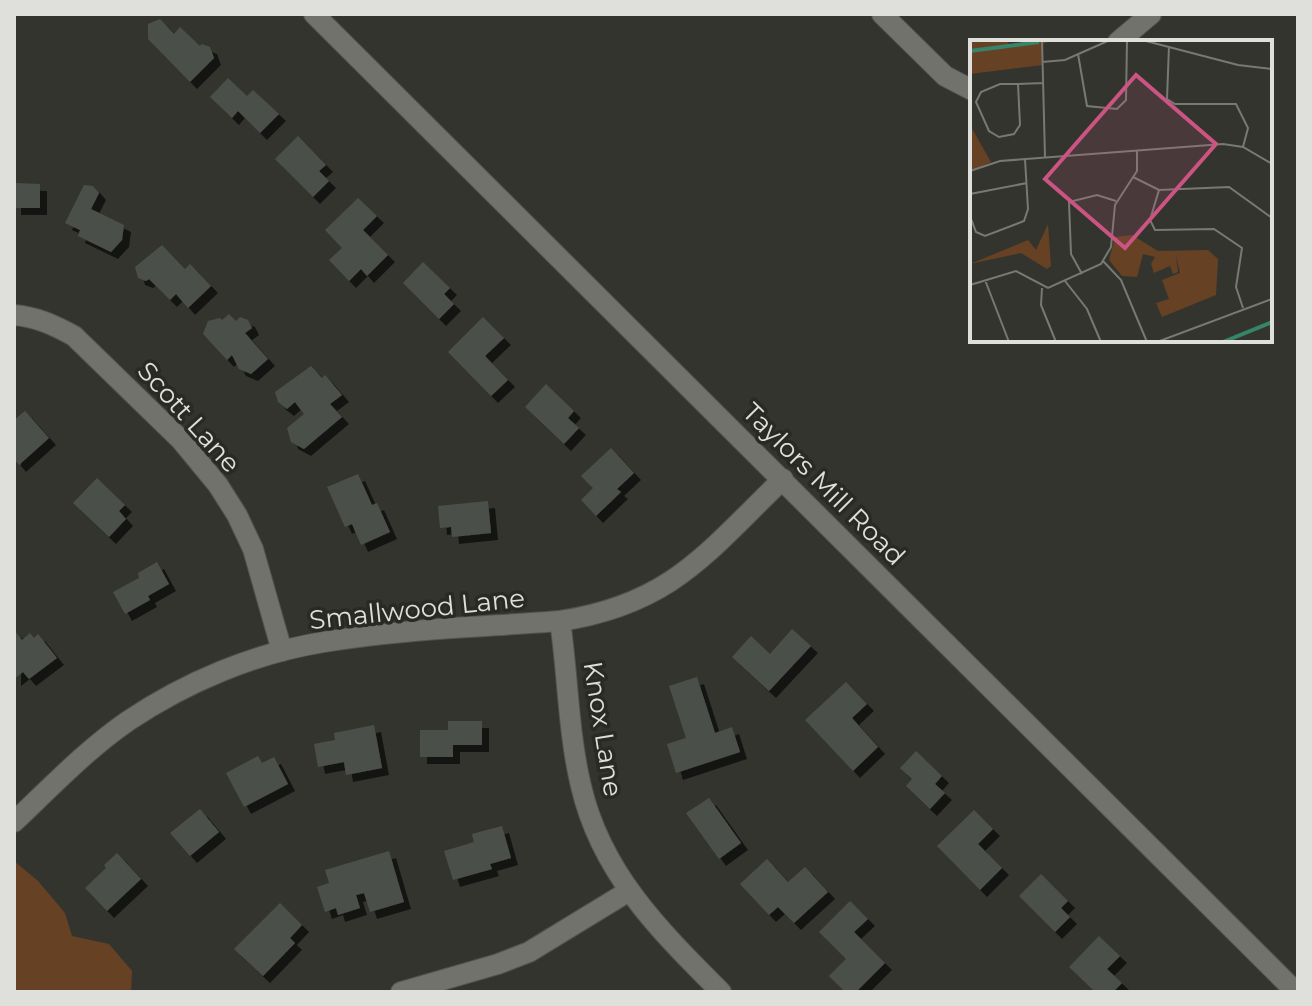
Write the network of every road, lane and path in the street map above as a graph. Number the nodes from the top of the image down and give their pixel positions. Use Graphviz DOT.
graph roads {
  1 [pos="314,14"];
  2 [pos="882,14"];
  3 [pos="1151,14"];
  4 [pos="1120,40"];
  5 [pos="970,89"];
  6 [pos="14,315"];
  7 [pos="783,479"];
  8 [pos="560,621"];
  9 [pos="282,651"];
  10 [pos="14,822"];
  11 [pos="629,891"];
  12 [pos="401,992"];
  13 [pos="721,992"];
  14 [pos="1296,992"];
  1 -- 7 [label="street, Taylors Mill Road"];
  2 -- 5 [label="street"];
  3 -- 4 [label="street"];
  6 -- 9 [label="street, Scott Lane"];
  7 -- 8 [label="street, Smallwood Lane"];
  7 -- 14 [label="street, Taylors Mill Road"];
  8 -- 9 [label="street, Smallwood Lane"];
  8 -- 11 [label="street, Knox Lane"];
  9 -- 10 [label="street, Smallwood Lane"];
  11 -- 12 [label="street"];
  11 -- 13 [label="street, Knox Lane"];
}
